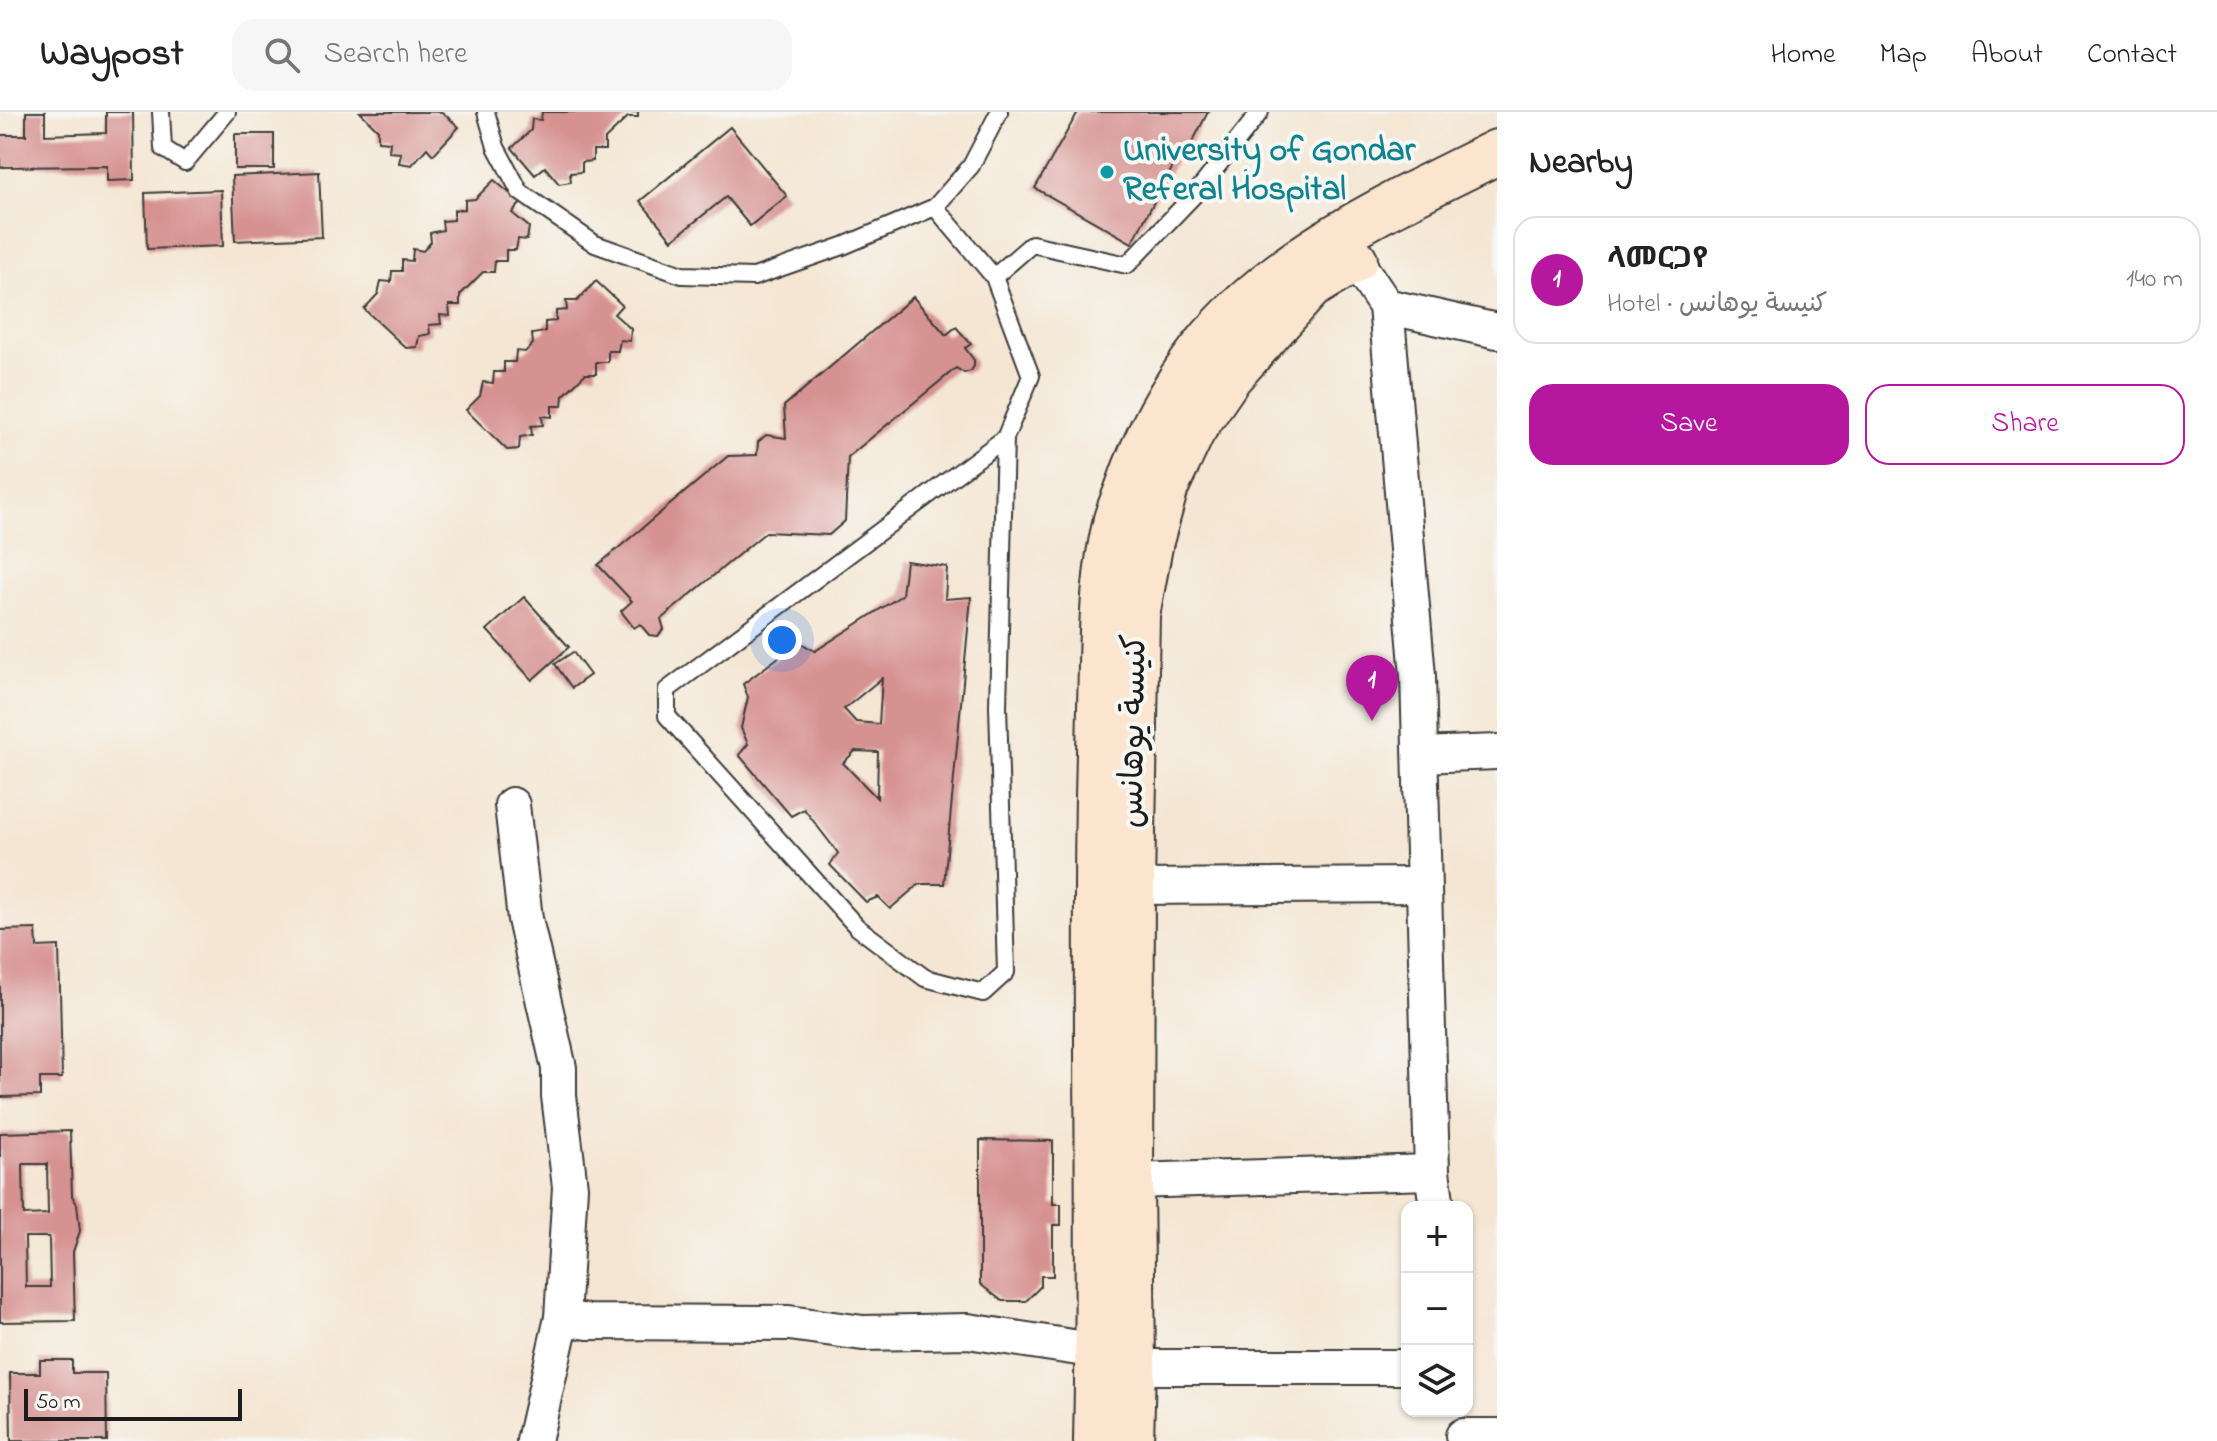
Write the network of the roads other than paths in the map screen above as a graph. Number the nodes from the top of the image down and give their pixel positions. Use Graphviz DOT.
graph roads {
  1 [pos="161,112"];
  2 [pos="227,112"];
  3 [pos="486,112"];
  4 [pos="999,112"];
  5 [pos="1260,112"];
  6 [pos="1497,152"];
  7 [pos="1497,182"];
  8 [pos="935,207"];
  9 [pos="1347,248"];
  10 [pos="994,277"];
  11 [pos="1386,306"];
  12 [pos="1497,331"];
  13 [pos="1005,438"];
  14 [pos="1497,752"];
  15 [pos="1421,755"];
  16 [pos="512,805"];
  17 [pos="1114,885"];
  18 [pos="1422,885"];
  19 [pos="1432,1172"];
  20 [pos="1131,1181"];
  21 [pos="1436,1201"];
  22 [pos="562,1318"];
  23 [pos="1116,1359"];
  24 [pos="1401,1367"];
  25 [pos="1462,1429"];
  26 [pos="1497,1436"];
  27 [pos="534,1441"];
  28 [pos="1096,1441"];
  29 [pos="1131,1441"];
  1 -- 2 [label="lane"];
  3 -- 8 [label="lane"];
  4 -- 8 [label="lane"];
  5 -- 10 [label="lane"];
  6 -- 9 [label="street"];
  7 -- 9 [label="street"];
  8 -- 10 [label="lane"];
  9 -- 11 [label="street"];
  9 -- 17 [label="street"];
  10 -- 13 [label="lane"];
  11 -- 12 [label="street"];
  11 -- 15 [label="street"];
  13 -- 13 [label="lane"];
  14 -- 15 [label="street"];
  15 -- 18 [label="street"];
  16 -- 22 [label="street"];
  17 -- 18 [label="street"];
  17 -- 20 [label="street"];
  17 -- 23 [label="street"];
  18 -- 19 [label="street"];
  19 -- 20 [label="street"];
  19 -- 21 [label="street"];
  20 -- 23 [label="street"];
  22 -- 23 [label="street"];
  22 -- 27 [label="street"];
  23 -- 24 [label="street"];
  23 -- 28 [label="street"];
  23 -- 29 [label="street"];
  25 -- 26 [label="street"];
}
